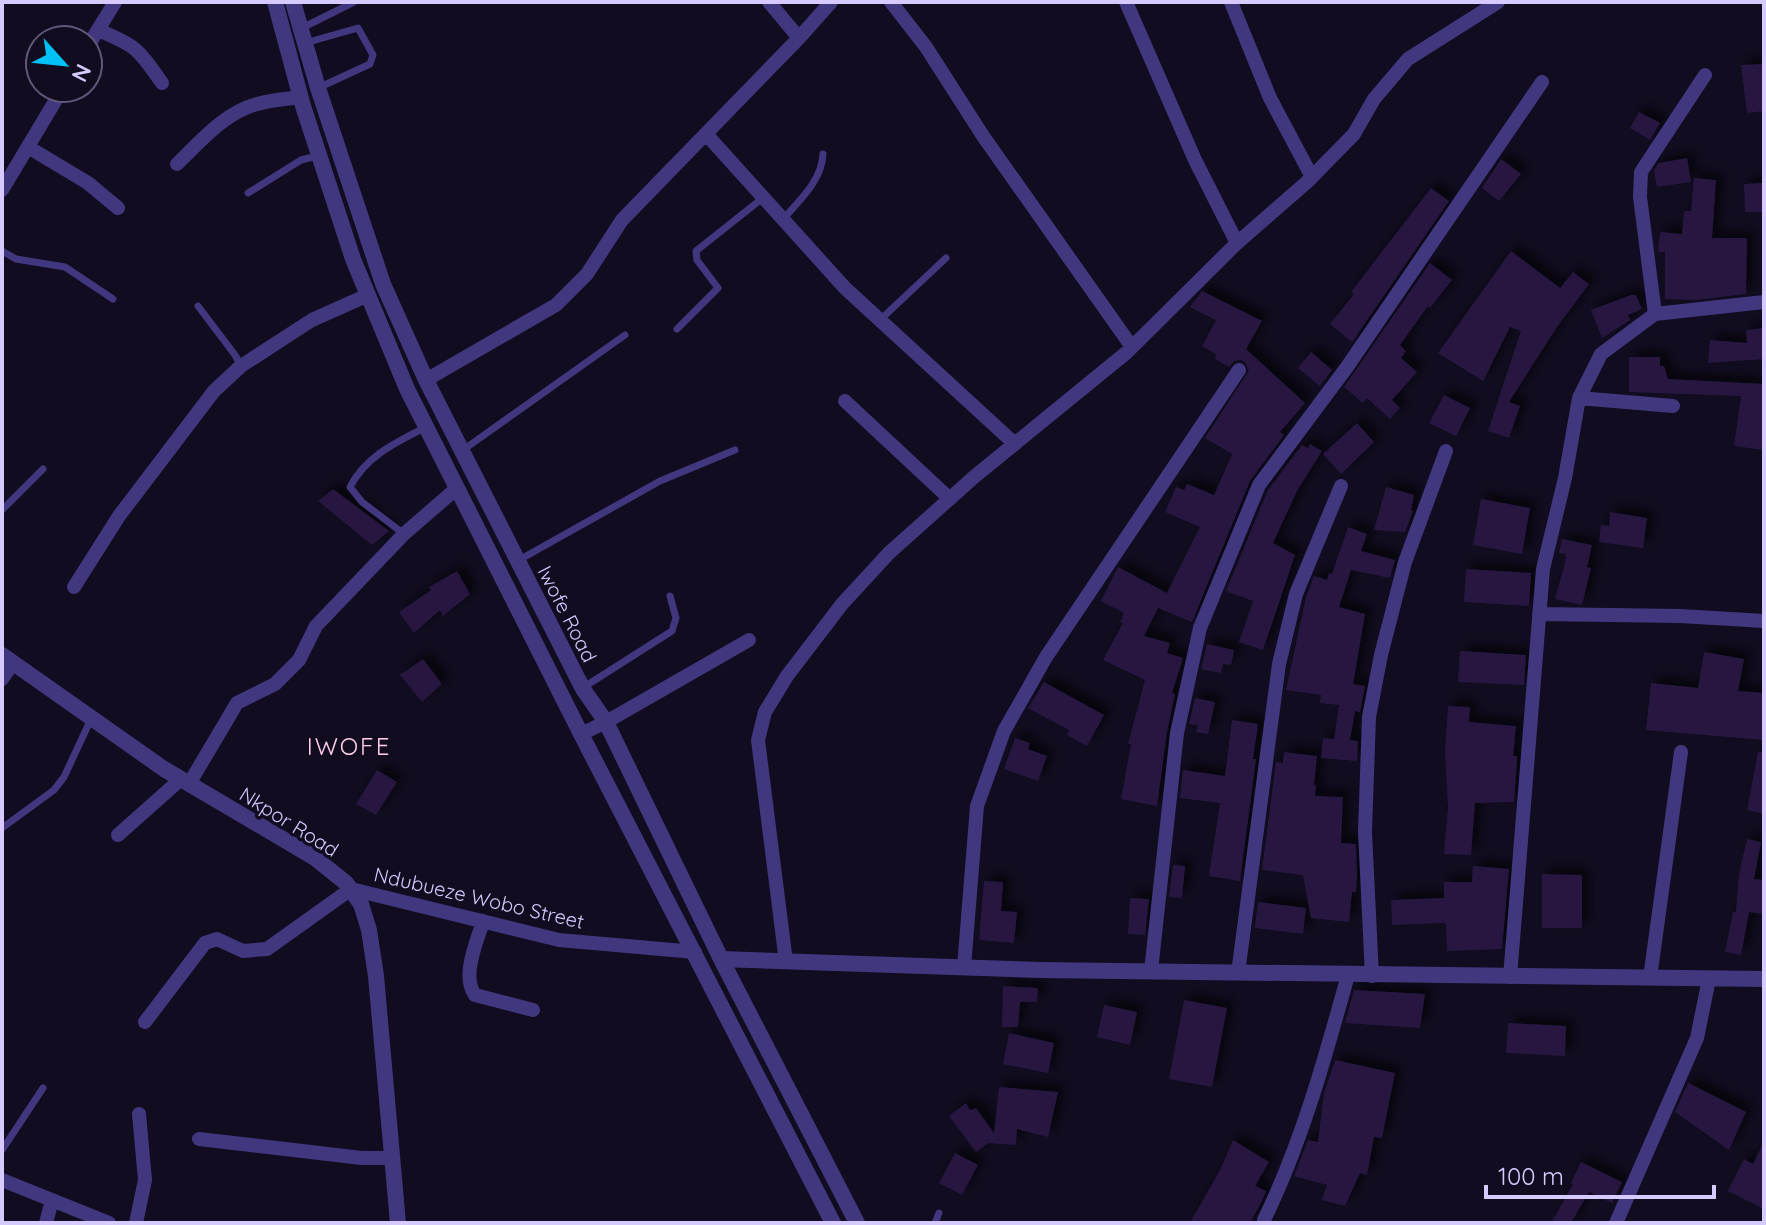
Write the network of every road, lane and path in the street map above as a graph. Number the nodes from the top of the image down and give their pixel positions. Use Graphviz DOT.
graph roads {
  1 [pos="115,2"];
  2 [pos="275,2"];
  3 [pos="293,2"];
  4 [pos="354,2"];
  5 [pos="769,2"];
  6 [pos="831,2"];
  7 [pos="891,2"];
  8 [pos="1126,2"];
  9 [pos="1231,2"];
  10 [pos="1498,2"];
  11 [pos="102,24"];
  12 [pos="104,32"];
  13 [pos="302,36"];
  14 [pos="799,38"];
  15 [pos="1705,75"];
  16 [pos="1542,82"];
  17 [pos="162,83"];
  18 [pos="318,88"];
  19 [pos="301,97"];
  20 [pos="54,104"];
  21 [pos="706,134"];
  22 [pos="28,147"];
  23 [pos="823,154"];
  24 [pos="319,155"];
  25 [pos="177,164"];
  26 [pos="1312,177"];
  27 [pos="4,184"];
  28 [pos="248,193"];
  29 [pos="764,197"];
  30 [pos="118,208"];
  31 [pos="784,218"];
  32 [pos="1237,243"];
  33 [pos="2,251"];
  34 [pos="946,258"];
  35 [pos="368,295"];
  36 [pos="113,299"];
  37 [pos="1764,302"];
  38 [pos="198,306"];
  39 [pos="1655,314"];
  40 [pos="880,320"];
  41 [pos="677,329"];
  42 [pos="625,335"];
  43 [pos="1132,347"];
  44 [pos="241,366"];
  45 [pos="1239,370"];
  46 [pos="426,380"];
  47 [pos="1579,398"];
  48 [pos="845,401"];
  49 [pos="1673,406"];
  50 [pos="426,427"];
  51 [pos="1015,444"];
  52 [pos="735,450"];
  53 [pos="462,451"];
  54 [pos="1446,451"];
  55 [pos="43,469"];
  56 [pos="1341,486"];
  57 [pos="457,488"];
  58 [pos="950,499"];
  59 [pos="2,510"];
  60 [pos="404,534"];
  61 [pos="517,561"];
  62 [pos="74,587"];
  63 [pos="670,596"];
  64 [pos="1539,614"];
  65 [pos="1764,621"];
  66 [pos="749,640"];
  67 [pos="7,659"];
  68 [pos="2,679"];
  69 [pos="583,689"];
  70 [pos="91,719"];
  71 [pos="606,722"];
  72 [pos="581,734"];
  73 [pos="1681,752"];
  74 [pos="185,781"];
  75 [pos="2,828"];
  76 [pos="118,835"];
  77 [pos="351,889"];
  78 [pos="483,921"];
  79 [pos="695,952"];
  80 [pos="721,959"];
  81 [pos="786,962"];
  82 [pos="964,967"];
  83 [pos="1151,971"];
  84 [pos="1238,973"];
  85 [pos="1348,975"];
  86 [pos="1372,976"];
  87 [pos="1510,977"];
  88 [pos="1650,978"];
  89 [pos="1709,979"];
  90 [pos="1764,979"];
  91 [pos="533,1010"];
  92 [pos="145,1022"];
  93 [pos="43,1088"];
  94 [pos="139,1114"];
  95 [pos="199,1139"];
  96 [pos="2,1150"];
  97 [pos="392,1158"];
  98 [pos="2,1180"];
  99 [pos="52,1200"];
  100 [pos="939,1213"];
  101 [pos="1264,1220"];
  102 [pos="46,1223"];
  103 [pos="109,1223"];
  104 [pos="136,1223"];
  105 [pos="398,1223"];
  106 [pos="833,1223"];
  107 [pos="857,1223"];
  108 [pos="935,1223"];
  109 [pos="1616,1223"];
  1 -- 11 [label="street"];
  2 -- 19 [label="street, Iwofe Road"];
  3 -- 13 [label="street, Iwofe Road"];
  4 -- 13 [label="lane"];
  5 -- 14 [label="street"];
  6 -- 14 [label="street"];
  7 -- 43 [label="street"];
  8 -- 32 [label="street"];
  9 -- 26 [label="street"];
  10 -- 26 [label="street"];
  12 -- 17 [label="street"];
  13 -- 18 [label="street, Iwofe Road"];
  13 -- 18 [label="lane"];
  14 -- 21 [label="street"];
  15 -- 39 [label="street"];
  16 -- 83 [label="street"];
  18 -- 46 [label="street, Iwofe Road"];
  19 -- 24 [label="street, Iwofe Road"];
  19 -- 25 [label="street"];
  20 -- 22 [label="street"];
  21 -- 29 [label="street"];
  21 -- 46 [label="street"];
  22 -- 27 [label="street"];
  22 -- 30 [label="street"];
  23 -- 31 [label="lane"];
  24 -- 28 [label="lane"];
  24 -- 35 [label="street, Iwofe Road"];
  26 -- 32 [label="street"];
  29 -- 31 [label="street"];
  29 -- 41 [label="lane"];
  31 -- 40 [label="street"];
  32 -- 43 [label="street"];
  33 -- 36 [label="lane"];
  34 -- 40 [label="lane"];
  35 -- 44 [label="street"];
  35 -- 50 [label="street, Iwofe Road"];
  37 -- 39 [label="street"];
  38 -- 44 [label="lane"];
  39 -- 47 [label="street"];
  40 -- 51 [label="street"];
  42 -- 53 [label="lane"];
  43 -- 51 [label="street"];
  44 -- 62 [label="street"];
  45 -- 82 [label="street"];
  46 -- 53 [label="street, Iwofe Road"];
  47 -- 49 [label="street"];
  47 -- 64 [label="street"];
  48 -- 58 [label="street"];
  50 -- 57 [label="street, Iwofe Road"];
  50 -- 60 [label="lane"];
  51 -- 58 [label="street"];
  52 -- 61 [label="lane"];
  53 -- 61 [label="street, Iwofe Road"];
  54 -- 86 [label="street"];
  55 -- 59 [label="lane"];
  56 -- 84 [label="street"];
  57 -- 60 [label="street"];
  57 -- 72 [label="street, Iwofe Road"];
  58 -- 81 [label="street"];
  60 -- 74 [label="street"];
  61 -- 69 [label="street, Iwofe Road"];
  63 -- 69 [label="lane"];
  64 -- 65 [label="street"];
  64 -- 87 [label="street"];
  66 -- 71 [label="street"];
  67 -- 68 [label="street"];
  67 -- 70 [label="street, Nkpor Road"];
  69 -- 71 [label="street, Iwofe Road"];
  70 -- 74 [label="street, Nkpor Road"];
  70 -- 75 [label="lane"];
  71 -- 72 [label="street"];
  71 -- 80 [label="street, Iwofe Road"];
  72 -- 79 [label="street, Iwofe Road"];
  73 -- 88 [label="street"];
  74 -- 76 [label="street"];
  74 -- 77 [label="street, Nkpor Road"];
  77 -- 78 [label="street, Ndubueze Wobo Street"];
  77 -- 92 [label="street"];
  77 -- 97 [label="street, Nkpor Road"];
  78 -- 79 [label="street, Ndubueze Wobo Street"];
  78 -- 91 [label="street"];
  79 -- 106 [label="street, Iwofe Road"];
  80 -- 81 [label="street"];
  80 -- 107 [label="street, Iwofe Road"];
  81 -- 82 [label="street"];
  82 -- 83 [label="street"];
  83 -- 84 [label="street"];
  84 -- 85 [label="street"];
  85 -- 86 [label="street"];
  85 -- 101 [label="street"];
  86 -- 87 [label="street"];
  87 -- 88 [label="street"];
  88 -- 89 [label="street"];
  89 -- 90 [label="street"];
  89 -- 109 [label="street"];
  93 -- 96 [label="lane"];
  94 -- 104 [label="street"];
  95 -- 97 [label="street"];
  97 -- 105 [label="street, Nkpor Road"];
  98 -- 99 [label="street"];
  99 -- 102 [label="street"];
  99 -- 103 [label="street"];
  100 -- 108 [label="lane"];
}
